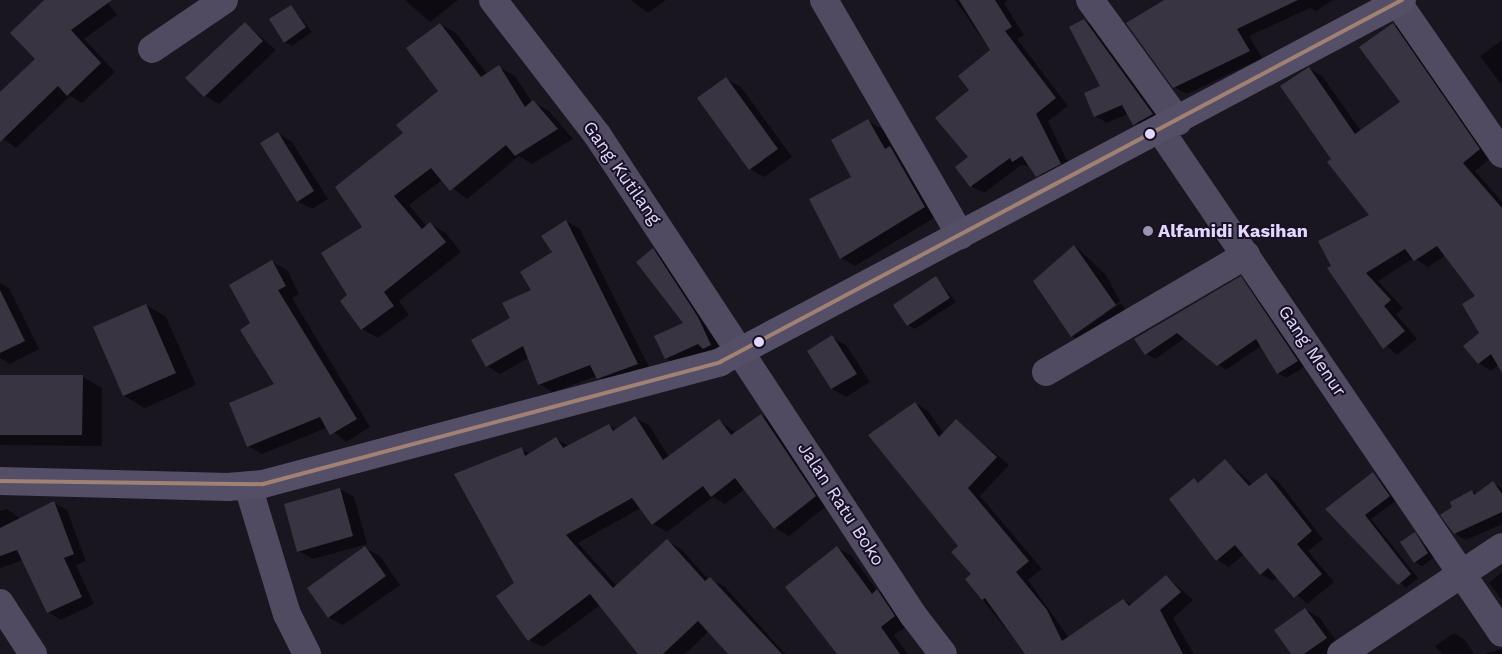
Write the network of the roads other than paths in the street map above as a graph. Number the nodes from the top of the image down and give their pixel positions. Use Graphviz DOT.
graph roads {
  1 [pos="224,0"];
  2 [pos="493,0"];
  3 [pos="824,0"];
  4 [pos="1090,0"];
  5 [pos="1400,2"];
  6 [pos="152,49"];
  7 [pos="1169,126"];
  8 [pos="1502,154"];
  9 [pos="960,235"];
  10 [pos="1246,254"];
  11 [pos="743,351"];
  12 [pos="1046,372"];
  13 [pos="0,481"];
  14 [pos="248,486"];
  15 [pos="1502,547"];
  16 [pos="1464,572"];
  17 [pos="0,603"];
  18 [pos="1502,633"];
  19 [pos="1370,646"];
  20 [pos="33,654"];
  21 [pos="307,654"];
  22 [pos="943,654"];
  23 [pos="1340,654"];
  1 -- 6 [label="street"];
  2 -- 11 [label="street, Gang Kutilang"];
  3 -- 9 [label="street"];
  4 -- 7 [label="street, Gang Menur"];
  5 -- 7 [label="main road"];
  5 -- 8 [label="street"];
  7 -- 9 [label="main road"];
  7 -- 10 [label="street, Gang Menur"];
  9 -- 11 [label="main road"];
  10 -- 12 [label="street"];
  10 -- 16 [label="street, Gang Menur"];
  11 -- 14 [label="main road"];
  11 -- 22 [label="street, Jalan Ratu Boko"];
  13 -- 14 [label="main road"];
  14 -- 21 [label="street"];
  15 -- 16 [label="street"];
  16 -- 18 [label="street, Gang Menur"];
  16 -- 19 [label="street"];
  17 -- 20 [label="street"];
  19 -- 23 [label="street"];
}
